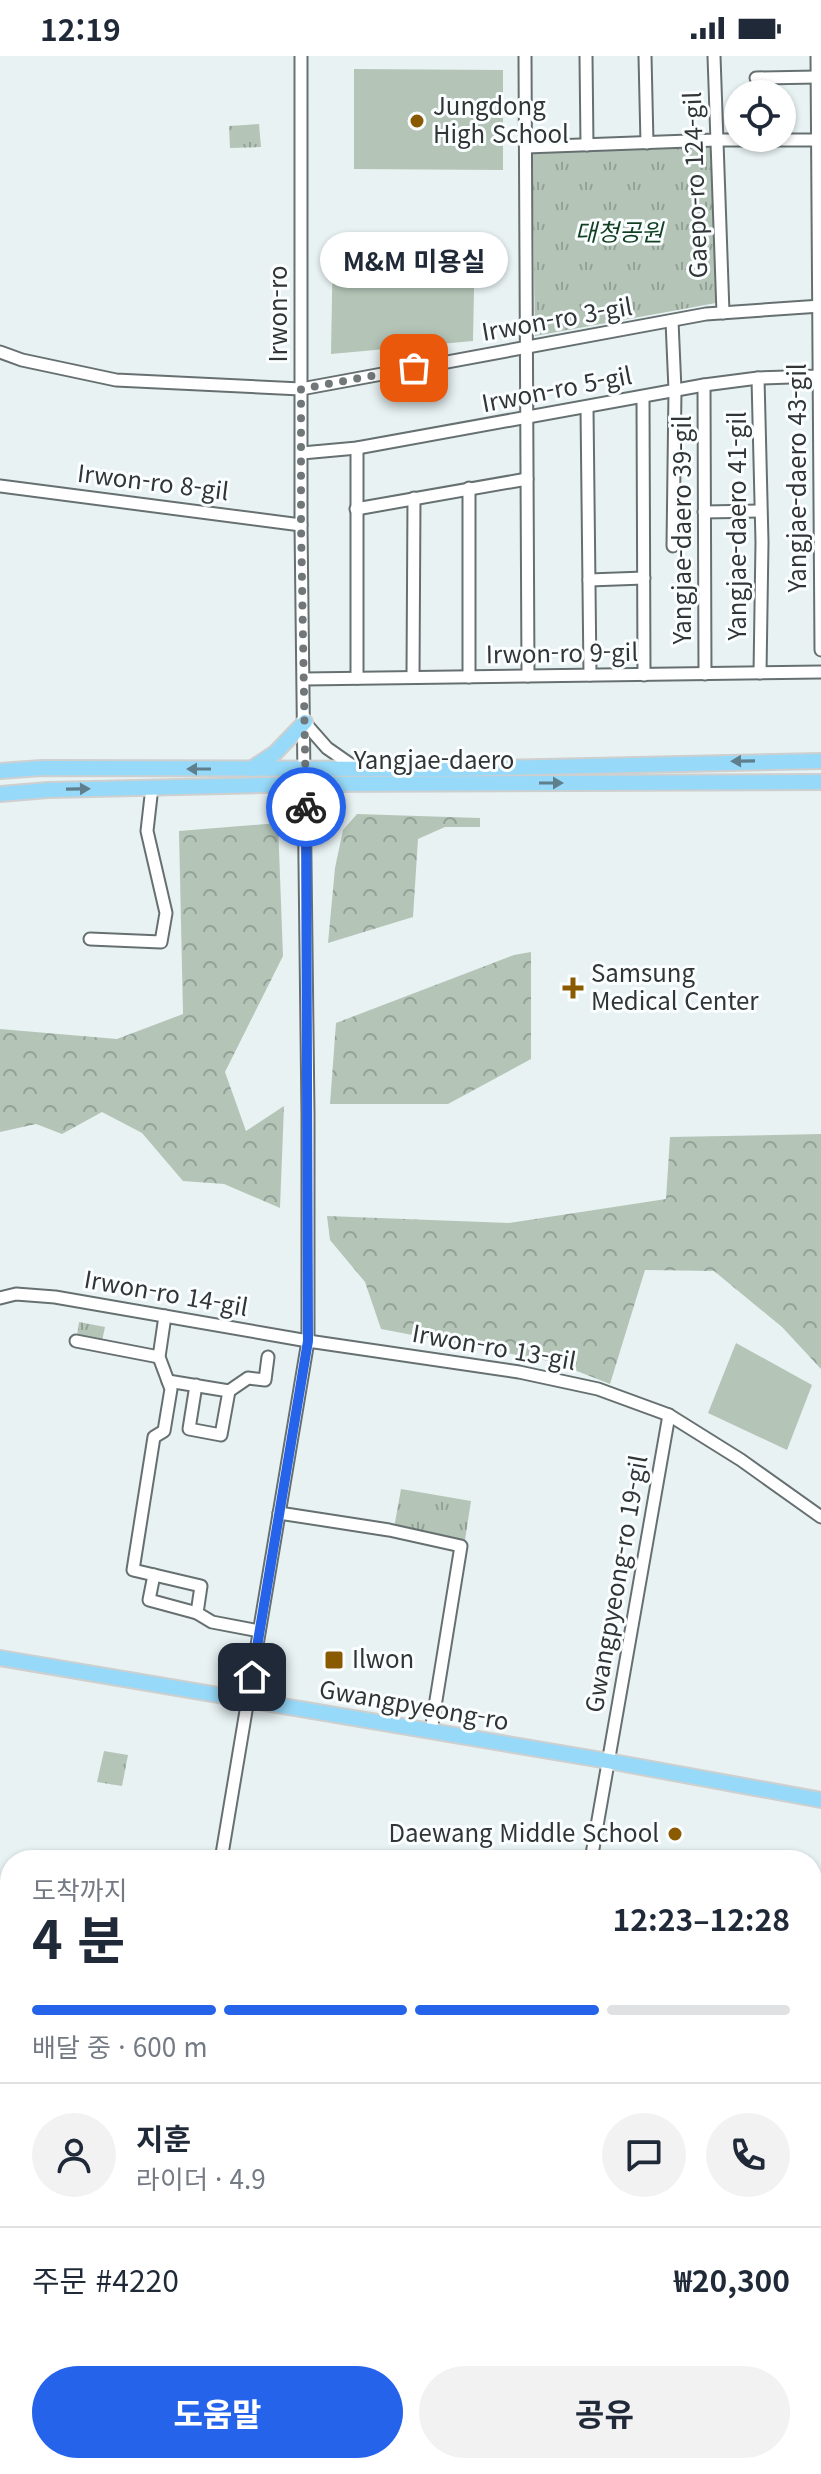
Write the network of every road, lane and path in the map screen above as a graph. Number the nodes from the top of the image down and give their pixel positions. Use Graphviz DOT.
graph roads {
  1 [pos="301,56"];
  2 [pos="525,56"];
  3 [pos="586,56"];
  4 [pos="645,56"];
  5 [pos="714,56"];
  6 [pos="817,56"];
  7 [pos="817,77"];
  8 [pos="756,78"];
  9 [pos="716,140"];
  10 [pos="819,140"];
  11 [pos="647,143"];
  12 [pos="587,145"];
  13 [pos="526,147"];
  14 [pos="820,238"];
  15 [pos="820,306"];
  16 [pos="723,313"];
  17 [pos="672,321"];
  18 [pos="526,346"];
  19 [pos="0,352"];
  20 [pos="820,376"];
  21 [pos="758,378"];
  22 [pos="704,385"];
  23 [pos="301,389"];
  24 [pos="675,390"];
  25 [pos="643,397"];
  26 [pos="587,408"];
  27 [pos="527,419"];
  28 [pos="357,448"];
  29 [pos="302,453"];
  30 [pos="527,479"];
  31 [pos="0,486"];
  32 [pos="469,488"];
  33 [pos="414,498"];
  34 [pos="356,509"];
  35 [pos="760,511"];
  36 [pos="704,512"];
  37 [pos="301,525"];
  38 [pos="673,546"];
  39 [pos="644,578"];
  40 [pos="589,580"];
  41 [pos="821,650"];
  42 [pos="821,672"];
  43 [pos="760,673"];
  44 [pos="705,674"];
  45 [pos="590,675"];
  46 [pos="644,675"];
  47 [pos="528,676"];
  48 [pos="413,677"];
  49 [pos="469,677"];
  50 [pos="357,678"];
  51 [pos="304,679"];
  52 [pos="305,722"];
  53 [pos="821,761"];
  54 [pos="358,769"];
  55 [pos="250,770"];
  56 [pos="0,771"];
  57 [pos="305,777"];
  58 [pos="821,782"];
  59 [pos="152,787"];
  60 [pos="0,794"];
  61 [pos="90,939"];
  62 [pos="0,1298"];
  63 [pos="165,1316"];
  64 [pos="76,1341"];
  65 [pos="308,1341"];
  66 [pos="159,1357"];
  67 [pos="268,1357"];
  68 [pos="168,1381"];
  69 [pos="196,1385"];
  70 [pos="229,1391"];
  71 [pos="669,1415"];
  72 [pos="279,1513"];
  73 [pos="821,1517"];
  74 [pos="154,1575"];
  75 [pos="197,1613"];
  76 [pos="259,1631"];
  77 [pos="0,1658"];
  78 [pos="248,1700"];
  79 [pos="431,1731"];
  80 [pos="608,1761"];
  81 [pos="821,1800"];
  82 [pos="223,1850"];
  83 [pos="593,1850"];
  1 -- 23 [label="street, Irwon-ro"];
  2 -- 13 [label="street"];
  3 -- 12 [label="street"];
  4 -- 11 [label="street"];
  5 -- 9 [label="street, Gaepo-ro 124-gil"];
  6 -- 7 [label="street, Yangjae-daero 43-gil"];
  7 -- 8 [label="street"];
  7 -- 10 [label="street, Yangjae-daero 43-gil"];
  9 -- 10 [label="street"];
  9 -- 11 [label="street"];
  9 -- 16 [label="street, Gaepo-ro 124-gil"];
  10 -- 14 [label="street, Yangjae-daero 43-gil"];
  11 -- 12 [label="street"];
  12 -- 13 [label="street"];
  13 -- 18 [label="street"];
  14 -- 15 [label="street, Yangjae-daero 43-gil"];
  15 -- 16 [label="street, Irwon-ro 3-gil"];
  15 -- 20 [label="street, Yangjae-daero 43-gil"];
  16 -- 17 [label="street, Irwon-ro 3-gil"];
  17 -- 18 [label="street, Irwon-ro 3-gil"];
  17 -- 24 [label="street"];
  18 -- 23 [label="street, Irwon-ro 3-gil"];
  18 -- 27 [label="street"];
  19 -- 23 [label="street, Irwon-ro 3-gil"];
  20 -- 21 [label="street, Irwon-ro 5-gil"];
  20 -- 41 [label="street, Yangjae-daero 43-gil"];
  21 -- 22 [label="street, Irwon-ro 5-gil"];
  21 -- 35 [label="street, Yangjae-daero 41-gil"];
  22 -- 24 [label="street, Irwon-ro 5-gil"];
  22 -- 36 [label="street, Yangjae-daero 39-gil"];
  23 -- 29 [label="street, Irwon-ro"];
  24 -- 25 [label="street, Irwon-ro 5-gil"];
  24 -- 38 [label="street"];
  25 -- 26 [label="street, Irwon-ro 5-gil"];
  25 -- 39 [label="street"];
  26 -- 27 [label="street, Irwon-ro 5-gil"];
  26 -- 40 [label="street"];
  27 -- 28 [label="street, Irwon-ro 5-gil"];
  27 -- 30 [label="street"];
  28 -- 29 [label="street, Irwon-ro 5-gil"];
  28 -- 34 [label="street"];
  29 -- 37 [label="street, Irwon-ro"];
  30 -- 32 [label="street"];
  30 -- 47 [label="street"];
  31 -- 37 [label="street, Irwon-ro 8-gil"];
  32 -- 33 [label="street"];
  32 -- 49 [label="street"];
  33 -- 34 [label="street"];
  33 -- 48 [label="street"];
  34 -- 50 [label="street"];
  35 -- 36 [label="street"];
  35 -- 43 [label="street, Yangjae-daero 41-gil"];
  36 -- 44 [label="street, Yangjae-daero 39-gil"];
  37 -- 51 [label="street, Irwon-ro"];
  39 -- 40 [label="street"];
  39 -- 46 [label="street"];
  40 -- 45 [label="street"];
  42 -- 43 [label="street, Irwon-ro 9-gil"];
  43 -- 44 [label="street, Irwon-ro 9-gil"];
  44 -- 46 [label="street, Irwon-ro 9-gil"];
  45 -- 46 [label="street, Irwon-ro 9-gil"];
  45 -- 47 [label="street, Irwon-ro 9-gil"];
  47 -- 49 [label="street, Irwon-ro 9-gil"];
  48 -- 49 [label="street, Irwon-ro 9-gil"];
  48 -- 50 [label="street, Irwon-ro 9-gil"];
  50 -- 51 [label="street, Irwon-ro 9-gil"];
  51 -- 52 [label="street, Irwon-ro"];
  52 -- 54 [label="street"];
  52 -- 55 [label="main road"];
  52 -- 57 [label="street, Irwon-ro"];
  53 -- 54 [label="main road, Yangjae-daero, one-way"];
  54 -- 57 [label="main road, Yangjae-daero"];
  55 -- 56 [label="main road, Yangjae-daero, one-way"];
  55 -- 57 [label="main road, Yangjae-daero"];
  57 -- 58 [label="main road, Yangjae-daero, one-way"];
  57 -- 59 [label="main road, Yangjae-daero"];
  57 -- 65 [label="street, Irwon-ro"];
  60 -- 59 [label="main road, Yangjae-daero, one-way"];
  59 -- 61 [label="street"];
  62 -- 63 [label="street, Irwon-ro 14-gil"];
  63 -- 65 [label="street, Irwon-ro 14-gil"];
  63 -- 66 [label="street"];
  64 -- 66 [label="street"];
  65 -- 71 [label="street, Irwon-ro 13-gil"];
  65 -- 72 [label="street, Irwon-ro"];
  66 -- 68 [label="street"];
  67 -- 70 [label="street"];
  68 -- 69 [label="street"];
  68 -- 74 [label="street"];
  69 -- 70 [label="street"];
  69 -- 70 [label="street"];
  71 -- 73 [label="street, Irwon-ro 13-gil"];
  71 -- 80 [label="street, Gwangpyeong-ro 19-gil"];
  72 -- 76 [label="street, Irwon-ro"];
  72 -- 79 [label="street"];
  74 -- 75 [label="street"];
  74 -- 75 [label="street"];
  75 -- 76 [label="street"];
  76 -- 78 [label="street, Irwon-ro"];
  77 -- 78 [label="main road, Gwangpyeong-ro"];
  78 -- 79 [label="main road, Gwangpyeong-ro"];
  78 -- 82 [label="street, Irwon-ro"];
  79 -- 80 [label="main road, Gwangpyeong-ro"];
  80 -- 81 [label="main road, Gwangpyeong-ro"];
  80 -- 83 [label="street, Gwangpyeong-ro 19-gil"];
}
